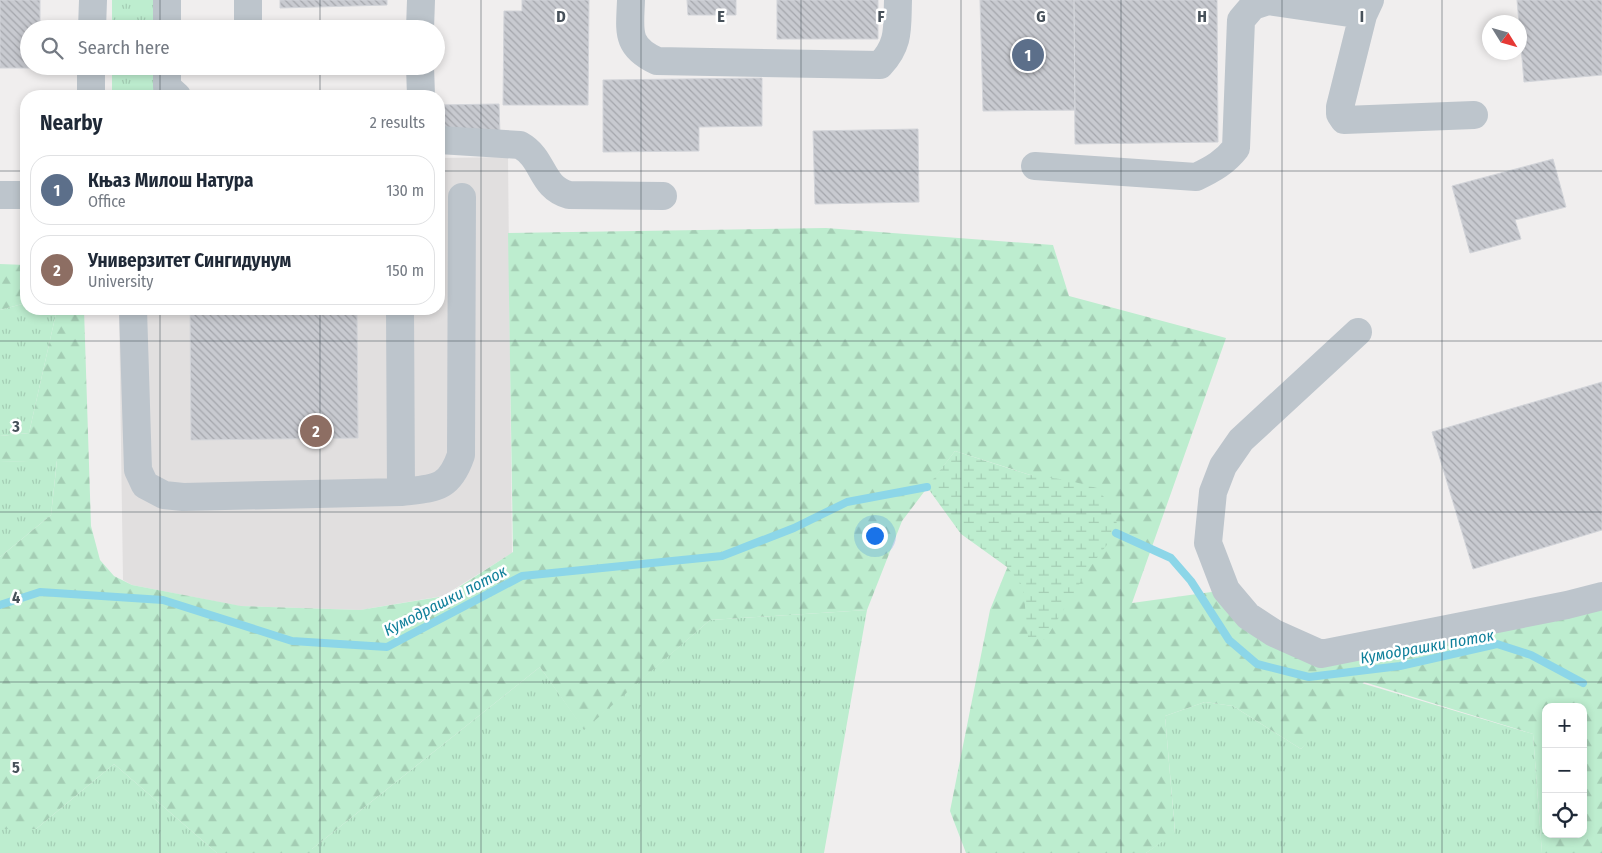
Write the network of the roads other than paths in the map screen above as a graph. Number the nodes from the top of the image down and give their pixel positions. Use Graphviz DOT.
graph roads {
  1 [pos="93,0"];
  2 [pos="168,0"];
  3 [pos="248,0"];
  4 [pos="421,0"];
  5 [pos="631,0"];
  6 [pos="898,0"];
  7 [pos="1366,8"];
  8 [pos="92,20"];
  9 [pos="167,20"];
  10 [pos="248,20"];
  11 [pos="420,20"];
  12 [pos="91,75"];
  13 [pos="167,75"];
  14 [pos="420,75"];
  15 [pos="91,90"];
  16 [pos="171,90"];
  17 [pos="421,90"];
  18 [pos="1474,115"];
  19 [pos="445,140"];
  20 [pos="1035,166"];
  21 [pos="0,195"];
  22 [pos="20,195"];
  23 [pos="663,196"];
  24 [pos="462,197"];
  25 [pos="133,315"];
  26 [pos="400,315"];
  27 [pos="1358,332"];
  28 [pos="401,492"];
  29 [pos="1602,596"];
  1 -- 8 [label="lane"];
  2 -- 9 [label="lane"];
  3 -- 10 [label="lane"];
  4 -- 11 [label="lane"];
  5 -- 6 [label="lane"];
  7 -- 18 [label="lane"];
  7 -- 20 [label="lane"];
  12 -- 15 [label="lane"];
  13 -- 16 [label="lane"];
  14 -- 17 [label="lane"];
  19 -- 23 [label="lane"];
  21 -- 22 [label="lane"];
  24 -- 28 [label="lane"];
  25 -- 28 [label="lane"];
  26 -- 28 [label="lane"];
  27 -- 29 [label="lane"];
}
